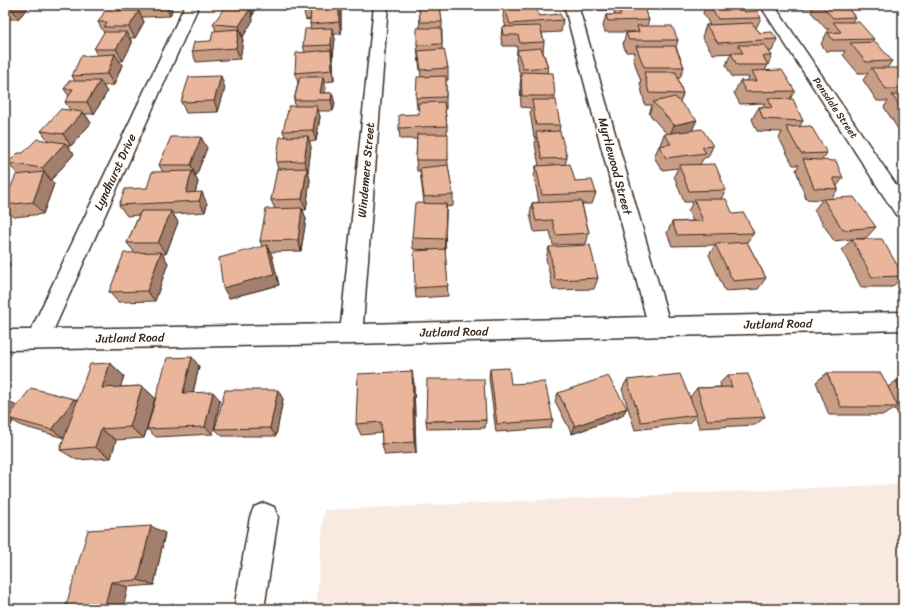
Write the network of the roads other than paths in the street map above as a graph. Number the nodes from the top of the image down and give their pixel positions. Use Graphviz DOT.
graph roads {
  1 [pos="192,5"];
  2 [pos="381,5"];
  3 [pos="571,5"];
  4 [pos="767,5"];
  5 [pos="903,210"];
  6 [pos="903,321"];
  7 [pos="660,327"];
  8 [pos="351,334"];
  9 [pos="38,339"];
  10 [pos="5,340"];
  11 [pos="264,517"];
  12 [pos="249,609"];
  1 -- 9 [label="street, Lyndhurst Drive"];
  2 -- 8 [label="street, Windemere Street"];
  3 -- 7 [label="street, Myrtlewood Street"];
  4 -- 5 [label="street, Pensdale Street"];
  6 -- 7 [label="street, Jutland Road"];
  7 -- 8 [label="street, Jutland Road"];
  8 -- 9 [label="street, Jutland Road"];
  9 -- 10 [label="street, Jutland Road"];
  11 -- 12 [label="street"];
}
